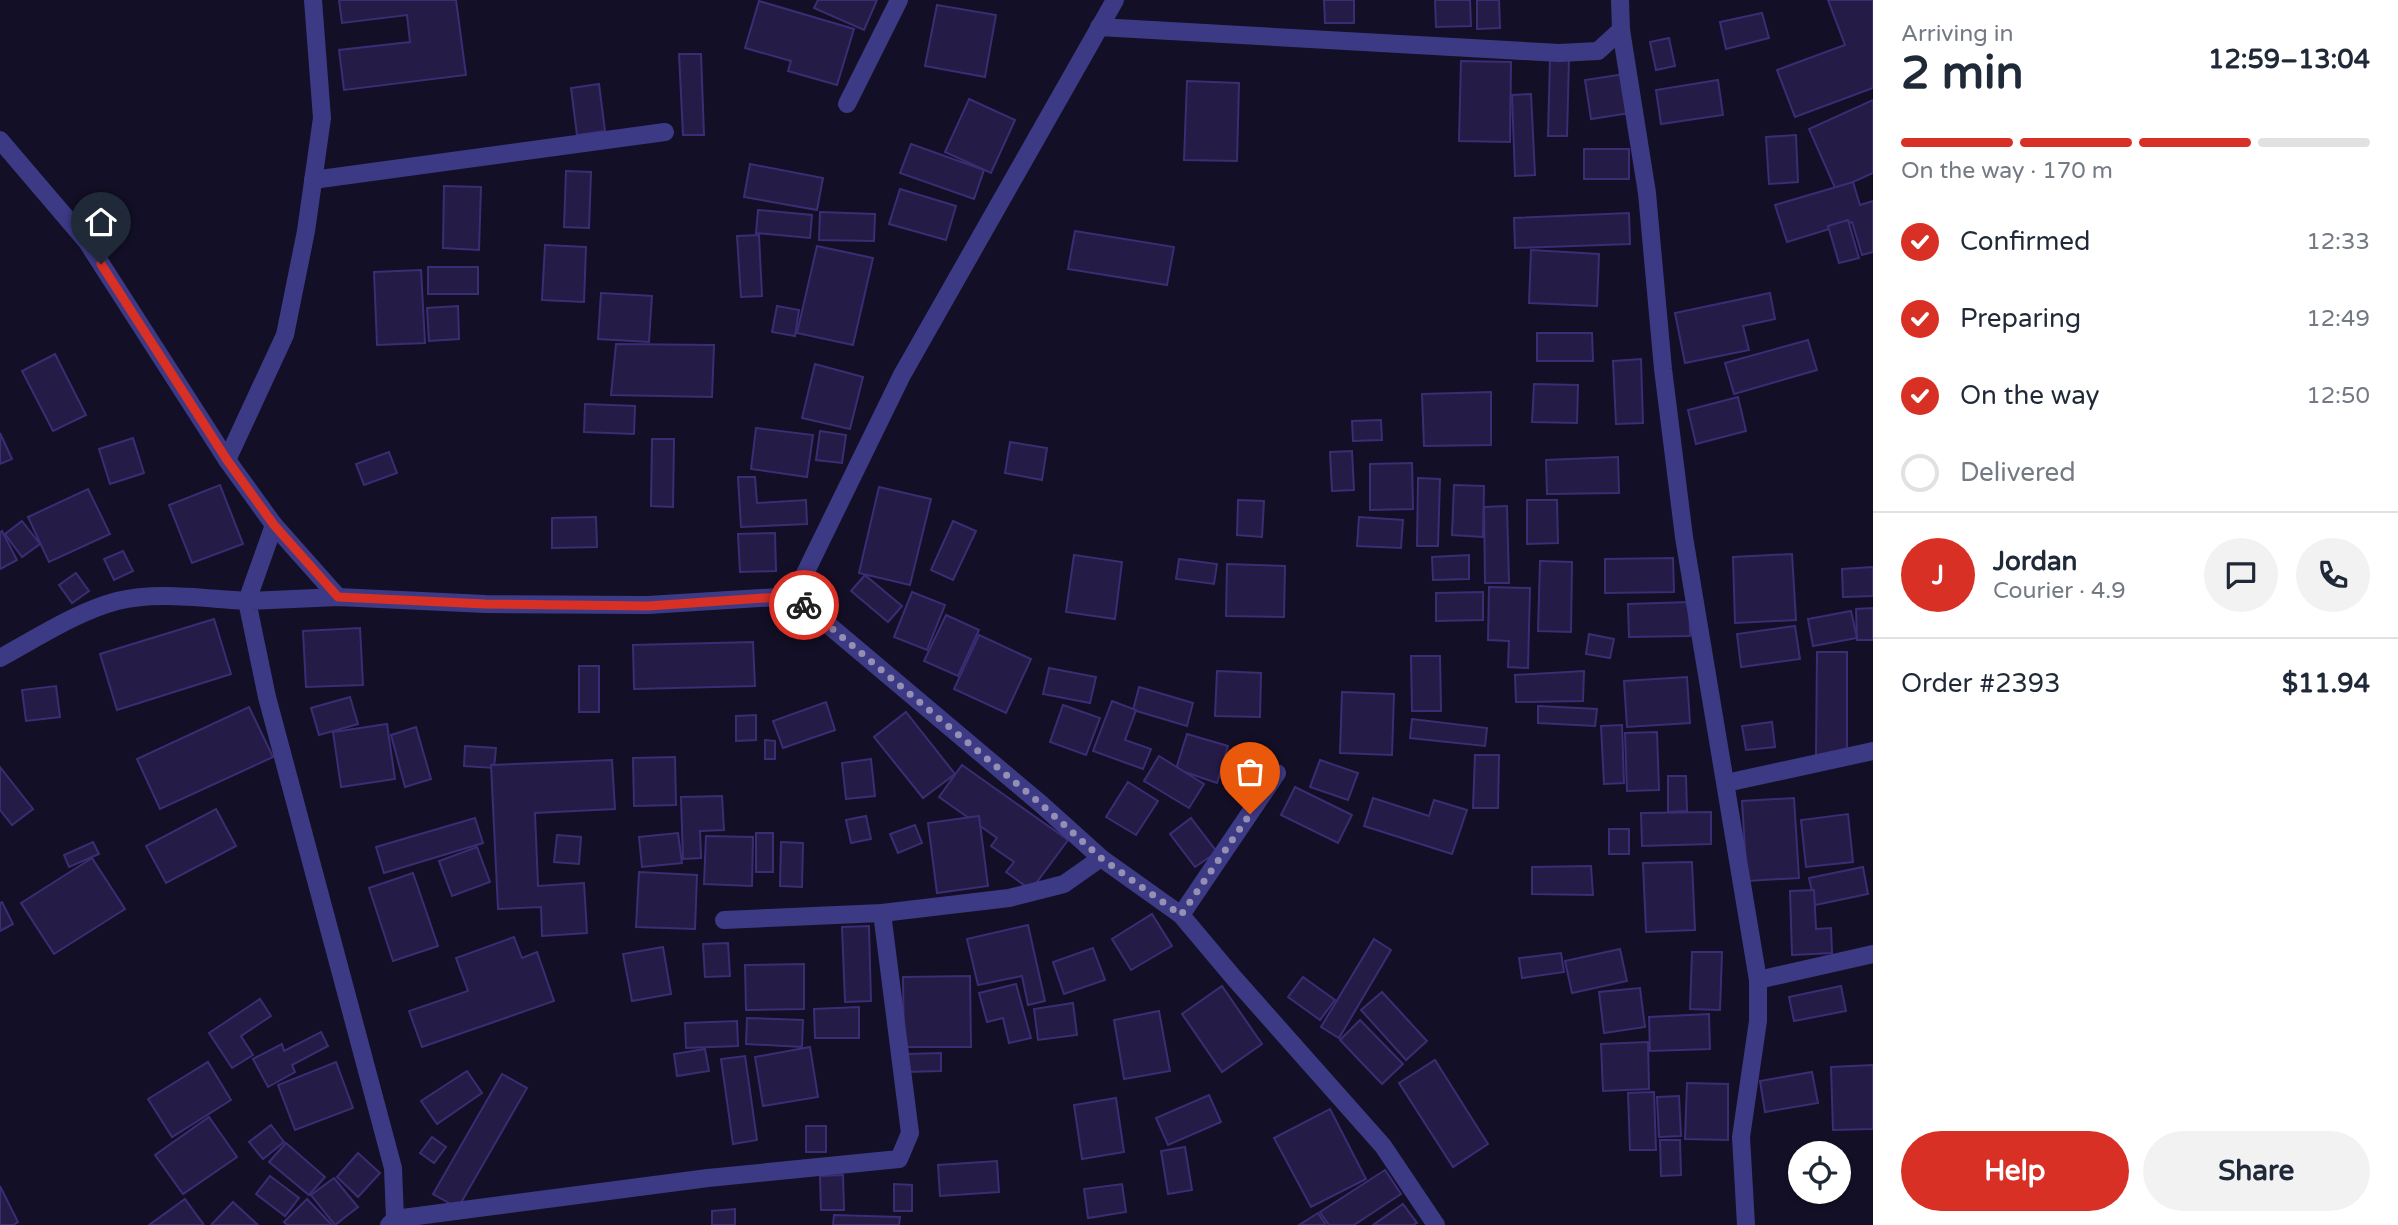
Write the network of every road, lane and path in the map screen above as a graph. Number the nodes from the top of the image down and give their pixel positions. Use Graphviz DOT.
graph roads {
  1 [pos="313,0"];
  2 [pos="899,0"];
  3 [pos="1115,0"];
  4 [pos="1620,0"];
  5 [pos="1099,27"];
  6 [pos="1621,30"];
  7 [pos="847,104"];
  8 [pos="665,132"];
  9 [pos="0,140"];
  10 [pos="313,180"];
  11 [pos="227,460"];
  12 [pos="274,525"];
  13 [pos="793,596"];
  14 [pos="338,597"];
  15 [pos="247,601"];
  16 [pos="0,658"];
  17 [pos="1873,751"];
  18 [pos="1277,773"];
  19 [pos="1726,783"];
  20 [pos="1101,858"];
  21 [pos="882,914"];
  22 [pos="1181,915"];
  23 [pos="724,920"];
  24 [pos="1873,954"];
  25 [pos="1758,979"];
  26 [pos="392,1222"];
  27 [pos="1436,1225"];
  28 [pos="1746,1225"];
  1 -- 10 [label="street"];
  2 -- 7 [label="street"];
  3 -- 5 [label="street"];
  4 -- 6 [label="street"];
  5 -- 6 [label="street"];
  5 -- 13 [label="street"];
  6 -- 19 [label="street"];
  8 -- 10 [label="street"];
  9 -- 11 [label="street"];
  10 -- 11 [label="street"];
  11 -- 12 [label="street"];
  12 -- 14 [label="street"];
  12 -- 15 [label="street"];
  13 -- 14 [label="street"];
  13 -- 20 [label="street"];
  14 -- 15 [label="street"];
  15 -- 16 [label="street"];
  15 -- 26 [label="street"];
  17 -- 19 [label="street"];
  18 -- 22 [label="street"];
  19 -- 25 [label="street"];
  20 -- 21 [label="street"];
  20 -- 22 [label="street"];
  21 -- 23 [label="street"];
  21 -- 26 [label="street"];
  22 -- 27 [label="street"];
  24 -- 25 [label="street"];
  25 -- 28 [label="street"];
}
